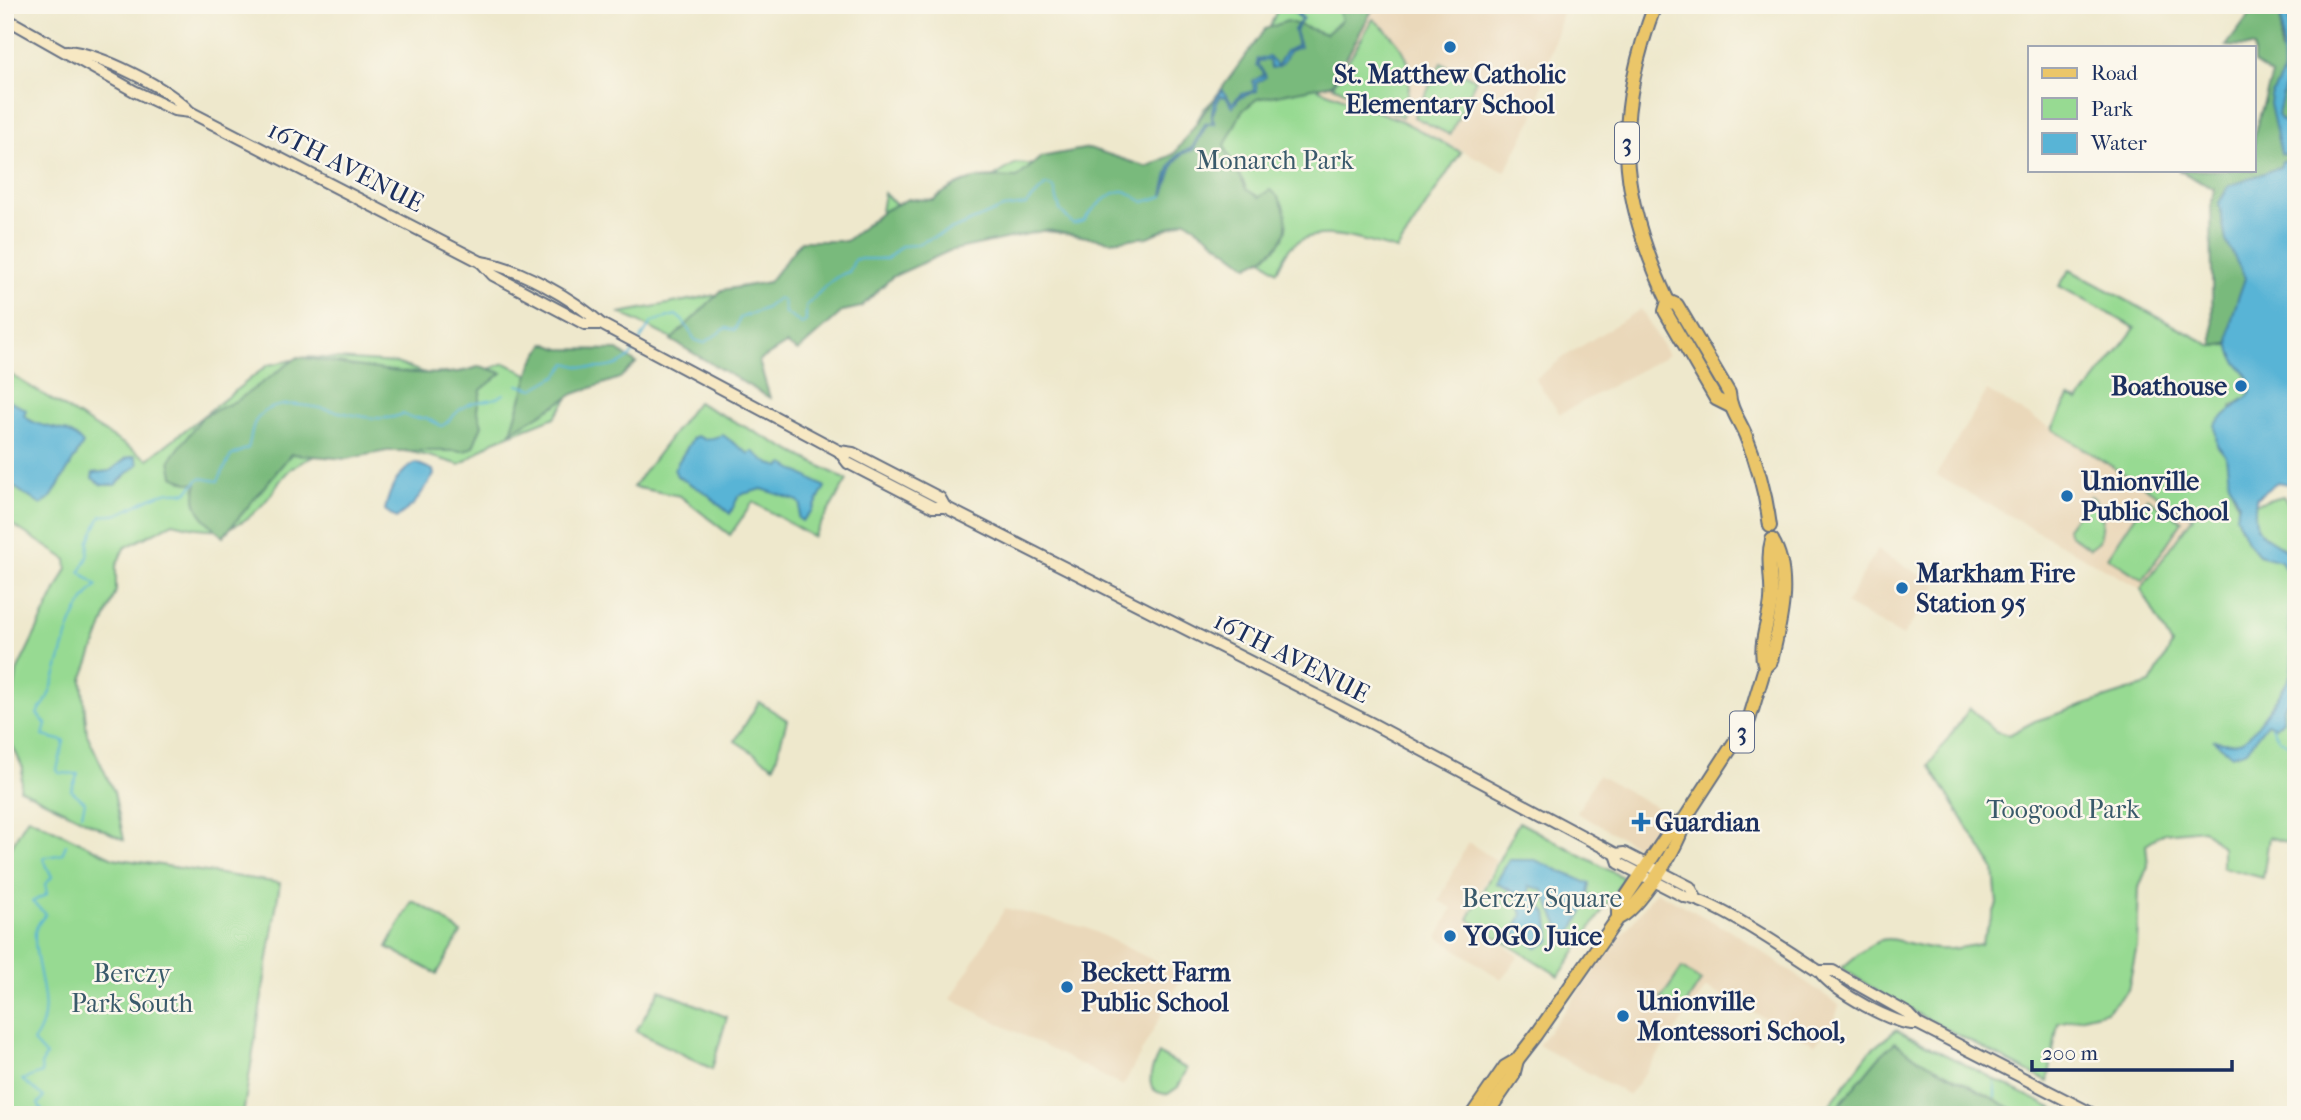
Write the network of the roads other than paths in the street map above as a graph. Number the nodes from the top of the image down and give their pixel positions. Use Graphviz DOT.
graph roads {
  1 [pos="1655,5"];
  2 [pos="5,18"];
  3 [pos="1650,873"];
  4 [pos="1517,1059"];
  5 [pos="1472,1115"];
  6 [pos="1486,1115"];
  7 [pos="2095,1115"];
  1 -- 3 [label="main road, 3"];
  2 -- 3 [label="main road, 16TH AVENUE"];
  3 -- 4 [label="main road, 3"];
  3 -- 7 [label="main road, 16TH AVENUE"];
  4 -- 5 [label="main road, 3"];
  4 -- 6 [label="main road, 3"];
}
